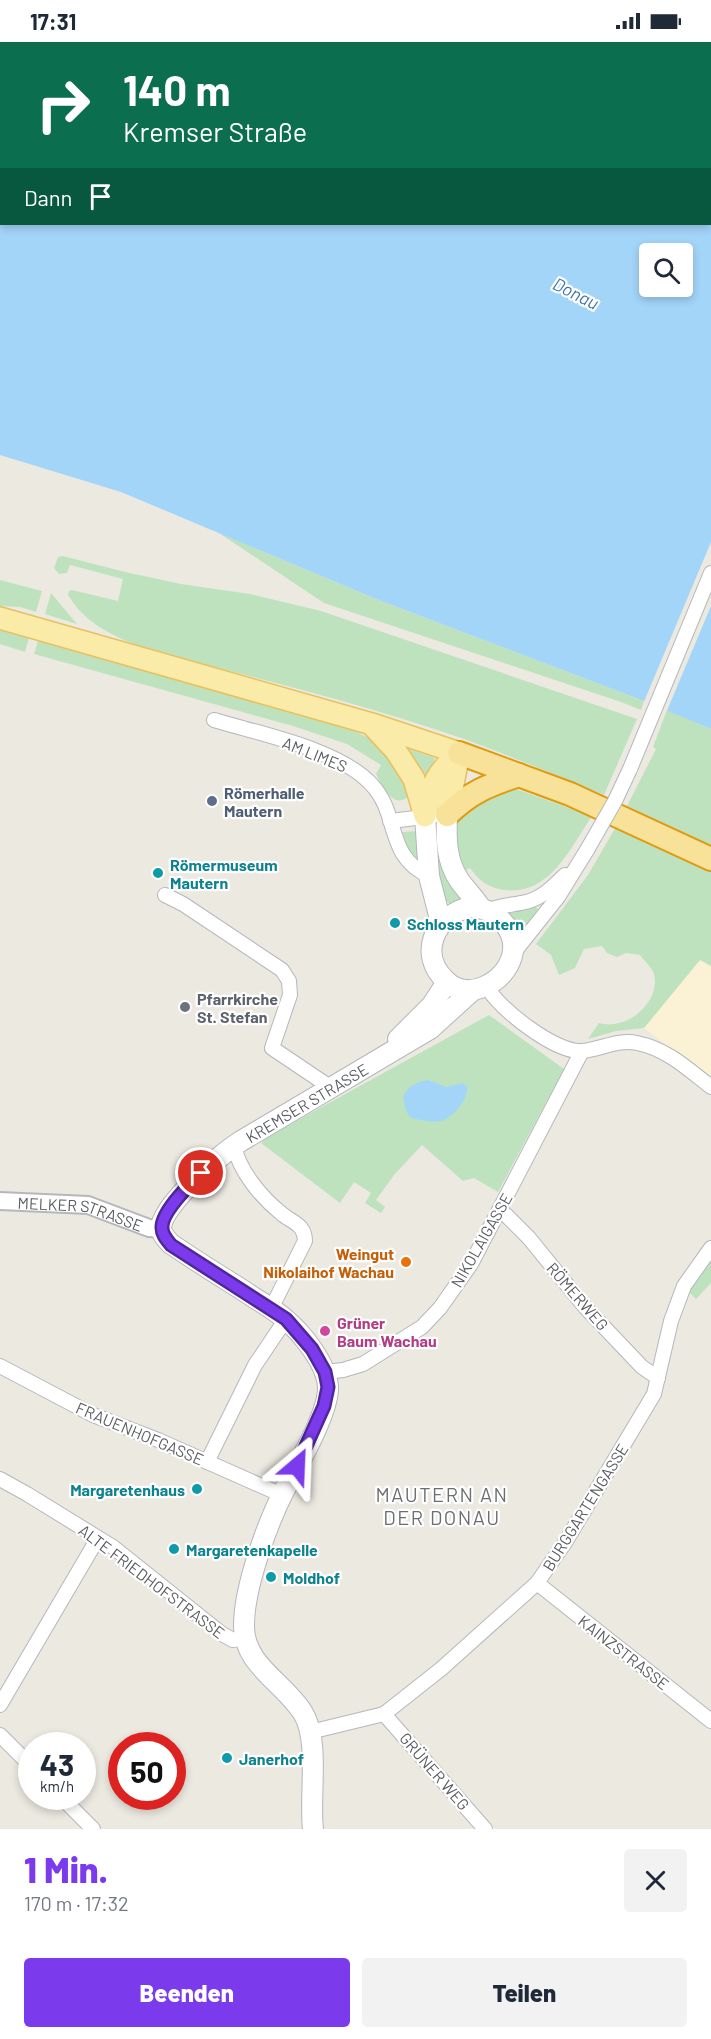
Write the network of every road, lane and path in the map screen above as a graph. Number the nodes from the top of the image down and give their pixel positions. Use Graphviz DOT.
graph roads {
  1 [pos="711,573"];
  2 [pos="0,618"];
  3 [pos="214,720"];
  4 [pos="372,724"];
  5 [pos="459,753"];
  6 [pos="519,775"];
  7 [pos="436,816"];
  8 [pos="390,821"];
  9 [pos="584,854"];
  10 [pos="711,859"];
  11 [pos="429,876"];
  12 [pos="165,895"];
  13 [pos="484,909"];
  14 [pos="441,923"];
  15 [pos="512,955"];
  16 [pos="447,982"];
  17 [pos="480,988"];
  18 [pos="582,1051"];
  19 [pos="382,1056"];
  20 [pos="330,1087"];
  21 [pos="711,1087"];
  22 [pos="234,1146"];
  23 [pos="0,1201"];
  24 [pos="500,1211"];
  25 [pos="161,1229"];
  26 [pos="711,1248"];
  27 [pos="279,1314"];
  28 [pos="0,1366"];
  29 [pos="325,1372"];
  30 [pos="658,1378"];
  31 [pos="207,1462"];
  32 [pos="0,1479"];
  33 [pos="282,1494"];
  34 [pos="98,1538"];
  35 [pos="537,1583"];
  36 [pos="244,1638"];
  37 [pos="0,1706"];
  38 [pos="384,1714"];
  39 [pos="711,1721"];
  40 [pos="310,1732"];
  41 [pos="0,1735"];
  42 [pos="18,1753"];
  43 [pos="74,1810"];
  44 [pos="93,1829"];
  45 [pos="313,1829"];
  46 [pos="485,1829"];
  1 -- 9 [label="street, bridge"];
  2 -- 4 [label="main road"];
  3 -- 8 [label="street, AM LIMES"];
  4 -- 5 [label="main road"];
  4 -- 7 [label="main road"];
  5 -- 6 [label="highway"];
  5 -- 7 [label="main road"];
  6 -- 7 [label="highway"];
  6 -- 10 [label="highway"];
  7 -- 8 [label="street"];
  7 -- 11 [label="main road"];
  7 -- 13 [label="main road"];
  8 -- 11 [label="street, AM LIMES"];
  9 -- 13 [label="street"];
  9 -- 15 [label="street"];
  11 -- 14 [label="main road"];
  12 -- 20 [label="street"];
  13 -- 14 [label="main road"];
  13 -- 15 [label="main road"];
  14 -- 16 [label="main road"];
  15 -- 17 [label="main road"];
  16 -- 17 [label="main road"];
  16 -- 19 [label="main road, KREMSER STRASSE"];
  17 -- 18 [label="street"];
  17 -- 19 [label="main road, KREMSER STRASSE"];
  18 -- 21 [label="street"];
  18 -- 24 [label="street, NIKOLAIGASSE"];
  19 -- 20 [label="main road, KREMSER STRASSE"];
  20 -- 22 [label="main road, KREMSER STRASSE"];
  22 -- 25 [label="main road, KREMSER STRASSE"];
  22 -- 27 [label="street"];
  23 -- 25 [label="street, MELKER STRASSE"];
  24 -- 29 [label="street, NIKOLAIGASSE"];
  24 -- 30 [label="street, RÖMERWEG"];
  25 -- 27 [label="main road"];
  26 -- 30 [label="street, BURGGARTENGASSE"];
  27 -- 29 [label="main road"];
  27 -- 31 [label="street"];
  28 -- 31 [label="street, FRAUENHOFGASSE"];
  29 -- 33 [label="main road"];
  30 -- 35 [label="street, BURGGARTENGASSE"];
  31 -- 33 [label="street, FRAUENHOFGASSE"];
  32 -- 34 [label="street, ALTE FRIEDHOFSTRASSE"];
  33 -- 36 [label="main road"];
  34 -- 36 [label="street, ALTE FRIEDHOFSTRASSE"];
  34 -- 37 [label="street"];
  35 -- 38 [label="street, BURGGARTENGASSE"];
  35 -- 39 [label="street, KAINZSTRASSE"];
  36 -- 40 [label="main road"];
  38 -- 40 [label="street"];
  38 -- 46 [label="street, GRÜNER WEG"];
  40 -- 45 [label="main road"];
  41 -- 42 [label="street"];
  43 -- 44 [label="street"];
}
